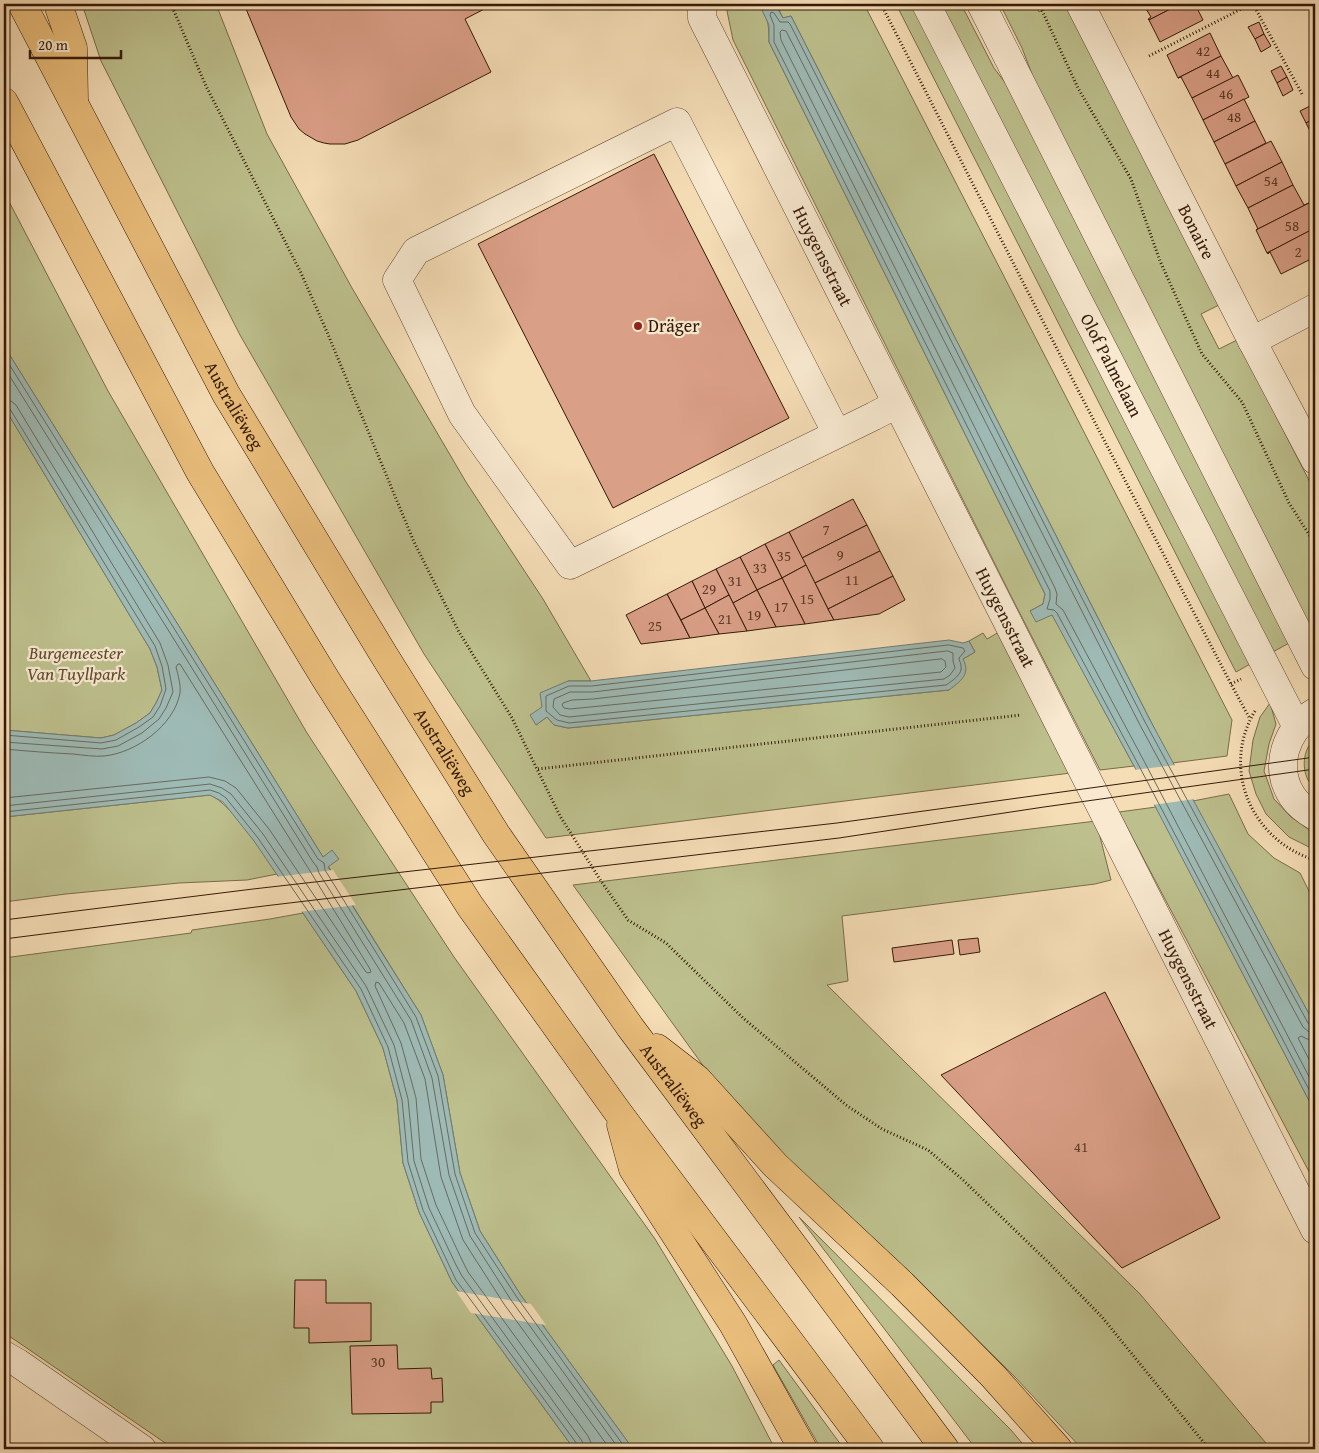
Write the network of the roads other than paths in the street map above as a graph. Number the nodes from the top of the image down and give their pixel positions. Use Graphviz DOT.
graph roads {
  1 [pos="22,4"];
  2 [pos="58,4"];
  3 [pos="702,4"];
  4 [pos="926,4"];
  5 [pos="981,4"];
  6 [pos="1080,4"];
  7 [pos="74,106"];
  8 [pos="8,114"];
  9 [pos="1315,308"];
  10 [pos="1252,341"];
  11 [pos="897,404"];
  12 [pos="837,434"];
  13 [pos="1315,460"];
  14 [pos="1315,666"];
  15 [pos="1306,719"];
  16 [pos="1315,816"];
  17 [pos="630,1028"];
  18 [pos="617,1111"];
  19 [pos="1315,1230"];
  20 [pos="4,1355"];
  21 [pos="142,1449"];
  22 [pos="803,1449"];
  23 [pos="870,1449"];
  24 [pos="944,1449"];
  25 [pos="1058,1449"];
  1 -- 7 [label="main road, Australiëweg"];
  2 -- 7 [label="main road"];
  3 -- 11 [label="street, Huygensstraat"];
  4 -- 15 [label="street, Olof Palmelaan"];
  5 -- 14 [label="street"];
  6 -- 10 [label="street, Bonaire"];
  7 -- 17 [label="main road, Australiëweg"];
  8 -- 18 [label="main road"];
  9 -- 10 [label="street"];
  10 -- 13 [label="street, Bonaire"];
  11 -- 12 [label="street"];
  11 -- 19 [label="street, Huygensstraat"];
  12 -- 12 [label="street"];
  15 -- 16 [label="street"];
  17 -- 24 [label="main road, Australiëweg"];
  17 -- 25 [label="main road"];
  18 -- 22 [label="main road"];
  18 -- 23 [label="main road"];
  20 -- 21 [label="street"];
}
